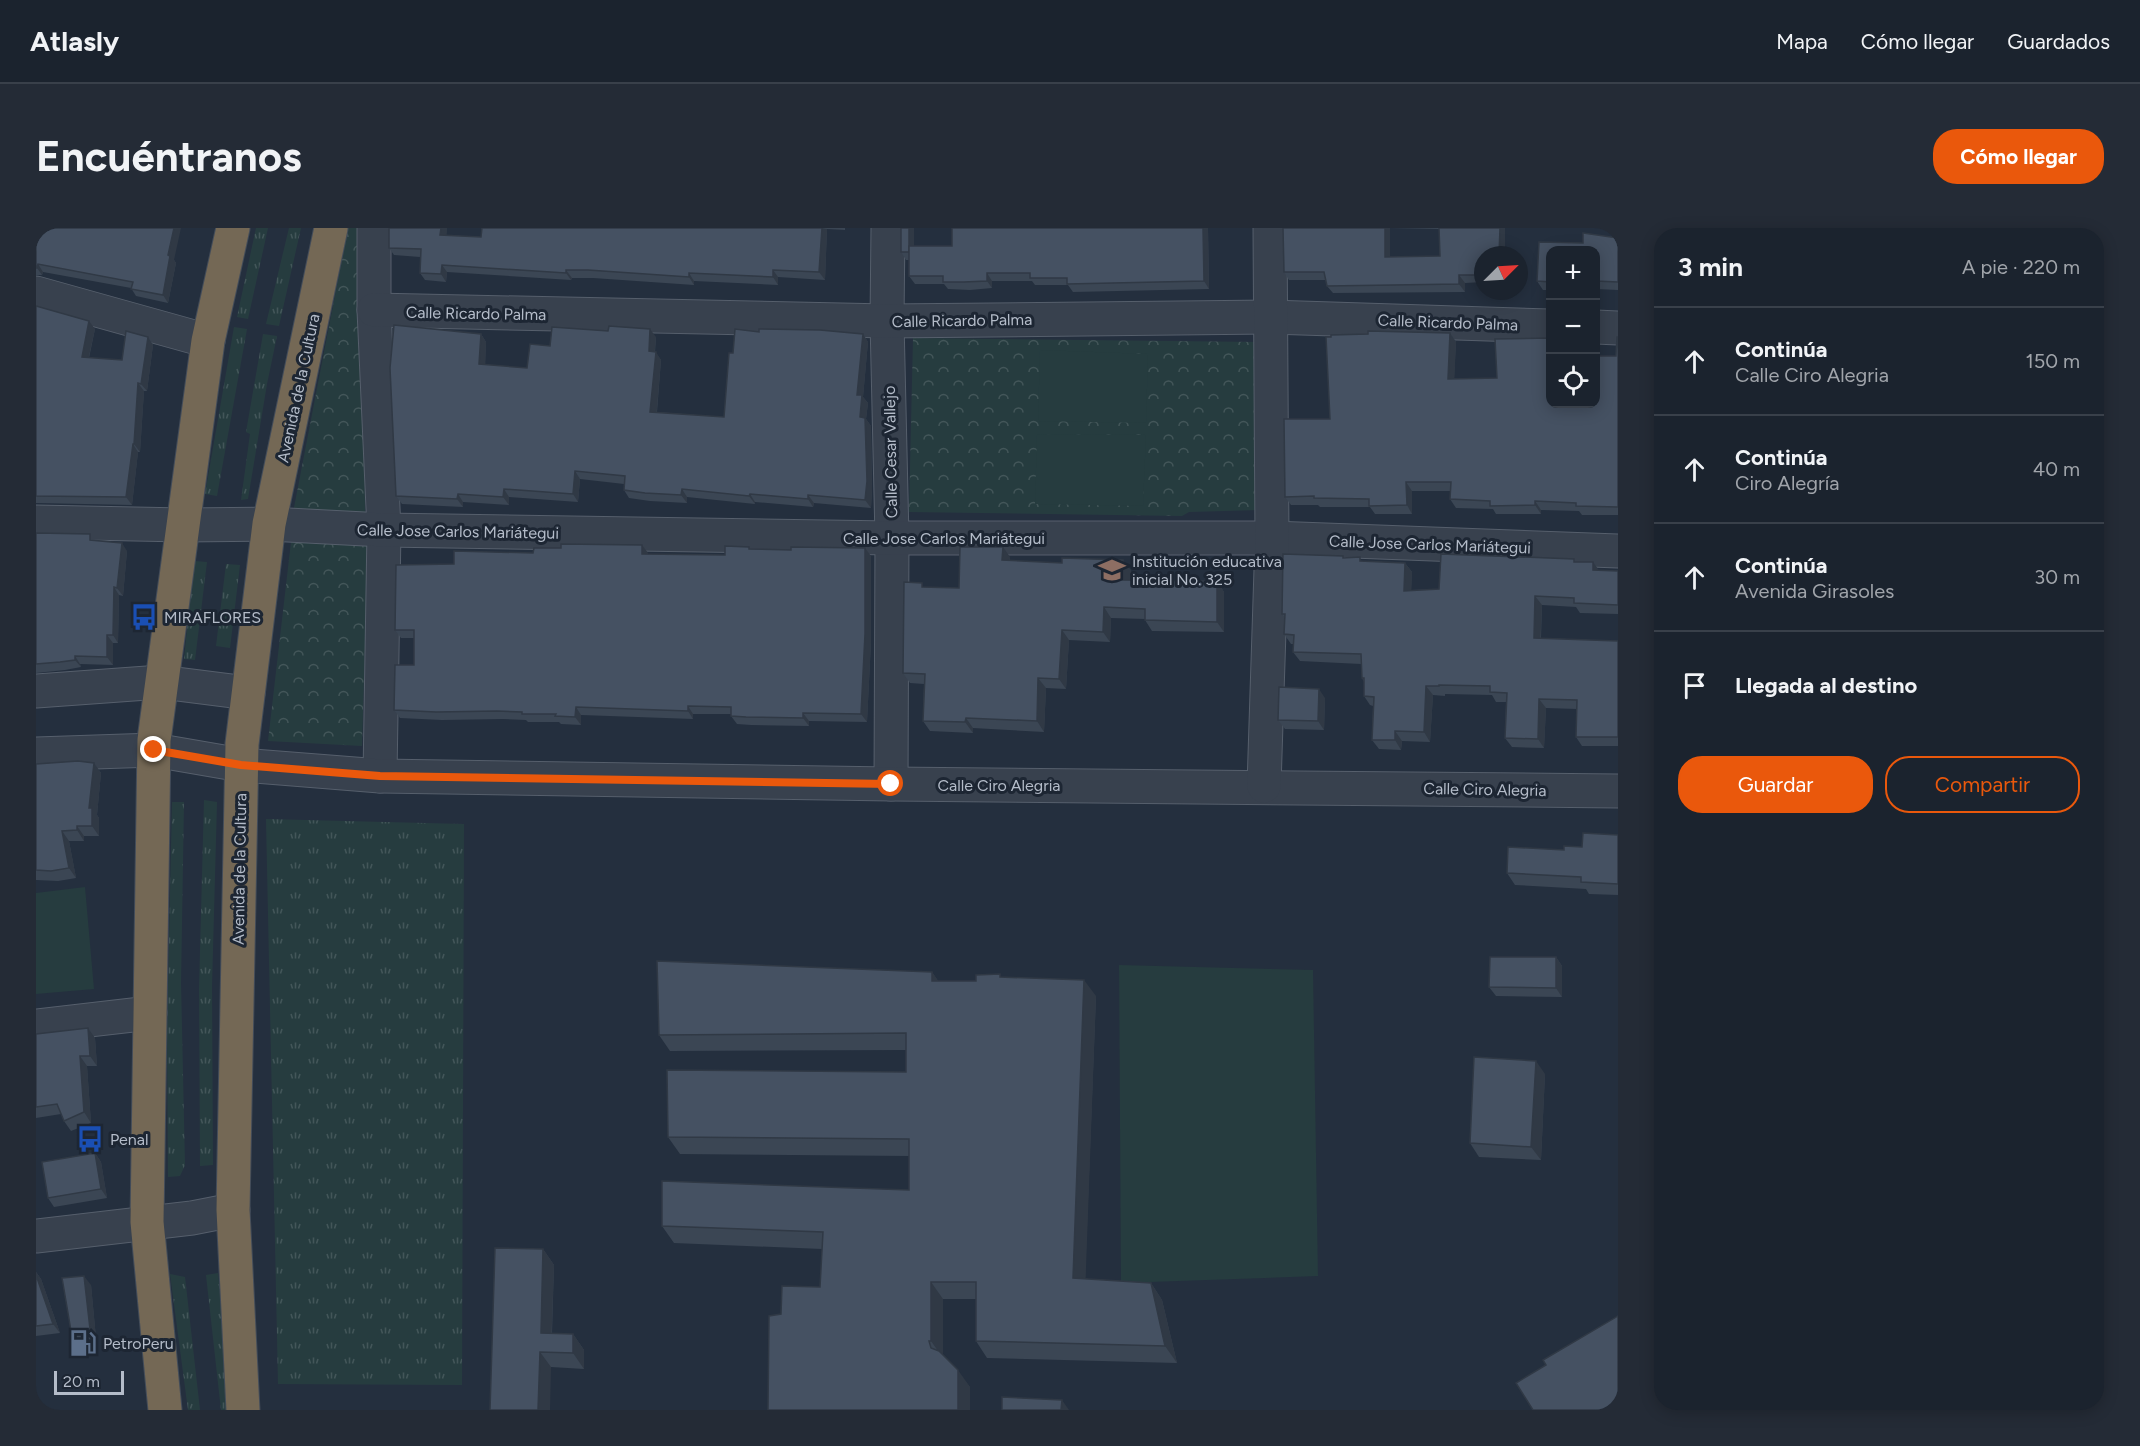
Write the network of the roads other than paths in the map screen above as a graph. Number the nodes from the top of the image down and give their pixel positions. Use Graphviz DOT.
graph roads {
  1 [pos="233,228"];
  2 [pos="332,228"];
  3 [pos="374,228"];
  4 [pos="888,228"];
  5 [pos="1270,228"];
  6 [pos="36,293"];
  7 [pos="374,310"];
  8 [pos="1270,317"];
  9 [pos="887,321"];
  10 [pos="1546,326"];
  11 [pos="1600,327"];
  12 [pos="1618,328"];
  13 [pos="208,341"];
  14 [pos="36,522"];
  15 [pos="270,524"];
  16 [pos="184,525"];
  17 [pos="384,530"];
  18 [pos="892,538"];
  19 [pos="1272,538"];
  20 [pos="1618,551"];
  21 [pos="161,682"];
  22 [pos="36,691"];
  23 [pos="248,693"];
  24 [pos="154,750"];
  25 [pos="36,754"];
  26 [pos="241,765"];
  27 [pos="380,776"];
  28 [pos="891,784"];
  29 [pos="1264,786"];
  30 [pos="1618,791"];
  31 [pos="150,1012"];
  32 [pos="36,1026"];
  33 [pos="233,1210"];
  34 [pos="147,1222"];
  35 [pos="36,1236"];
  36 [pos="165,1410"];
  37 [pos="243,1410"];
  1 -- 13 [label="highway"];
  2 -- 15 [label="highway, Avenida de la Cultura"];
  3 -- 7 [label="street"];
  4 -- 9 [label="street, Calle Cesar Vallejo"];
  5 -- 8 [label="street"];
  6 -- 13 [label="street"];
  7 -- 9 [label="street, Calle Ricardo Palma"];
  7 -- 17 [label="street"];
  8 -- 9 [label="street, Calle Ricardo Palma"];
  8 -- 10 [label="street, Calle Ricardo Palma"];
  8 -- 19 [label="street"];
  9 -- 18 [label="street, Calle Cesar Vallejo"];
  11 -- 12 [label="street"];
  13 -- 16 [label="highway"];
  14 -- 16 [label="street, Calle Jose Carlos Mariátegui"];
  15 -- 16 [label="street, Calle Jose Carlos Mariátegui"];
  15 -- 17 [label="street, Calle Jose Carlos Mariátegui"];
  15 -- 23 [label="highway, Avenida de la Cultura"];
  16 -- 21 [label="highway"];
  17 -- 18 [label="street, Calle Jose Carlos Mariátegui"];
  17 -- 27 [label="street"];
  18 -- 19 [label="street, Calle Jose Carlos Mariátegui"];
  18 -- 28 [label="street, Calle Cesar Vallejo"];
  19 -- 20 [label="street, Calle Jose Carlos Mariátegui"];
  19 -- 29 [label="street"];
  21 -- 22 [label="street"];
  21 -- 23 [label="street"];
  21 -- 24 [label="highway"];
  23 -- 26 [label="highway, Avenida de la Cultura"];
  24 -- 25 [label="street, Calle Ciro Alegria"];
  24 -- 26 [label="street, Calle Ciro Alegria"];
  24 -- 31 [label="highway"];
  26 -- 27 [label="street, Calle Ciro Alegria"];
  26 -- 33 [label="highway, Avenida de la Cultura"];
  27 -- 28 [label="street, Calle Ciro Alegria"];
  28 -- 29 [label="street, Calle Ciro Alegria"];
  29 -- 30 [label="street, Calle Ciro Alegria"];
  31 -- 32 [label="street"];
  31 -- 34 [label="highway"];
  33 -- 34 [label="street"];
  33 -- 37 [label="highway, Avenida de la Cultura"];
  34 -- 35 [label="street"];
  34 -- 36 [label="highway"];
}
